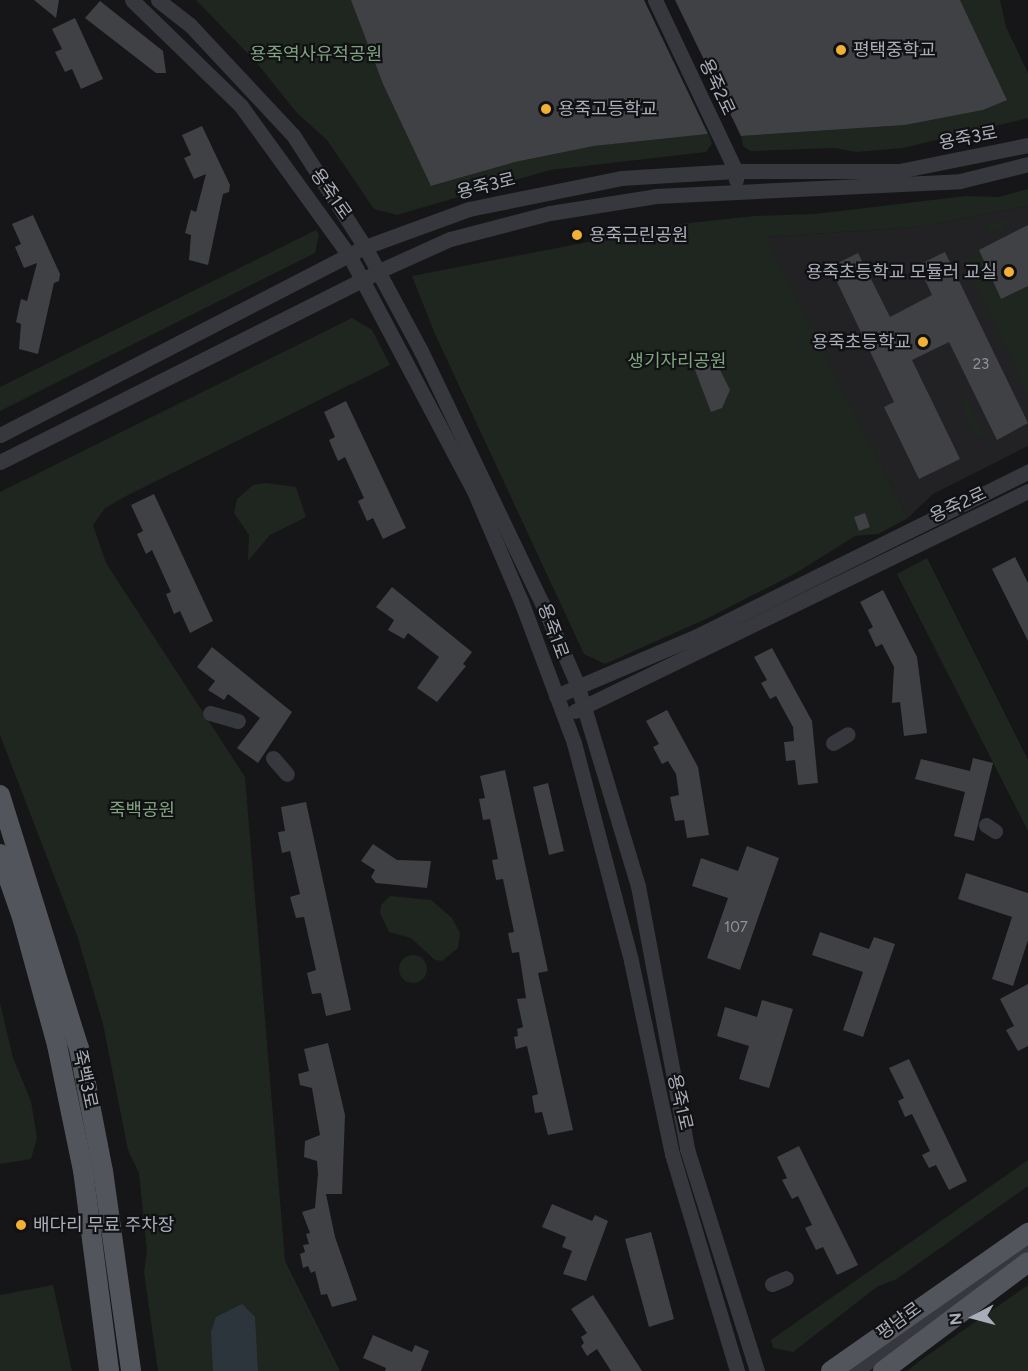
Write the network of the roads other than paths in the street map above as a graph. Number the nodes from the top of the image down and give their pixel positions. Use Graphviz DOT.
graph roads {
  1 [pos="132,0"];
  2 [pos="158,0"];
  3 [pos="655,0"];
  4 [pos="1028,145"];
  5 [pos="1028,164"];
  6 [pos="736,171"];
  7 [pos="736,192"];
  8 [pos="365,247"];
  9 [pos="349,255"];
  10 [pos="379,271"];
  11 [pos="362,279"];
  12 [pos="0,435"];
  13 [pos="0,462"];
  14 [pos="1028,472"];
  15 [pos="1028,491"];
  16 [pos="578,687"];
  17 [pos="556,696"];
  18 [pos="584,707"];
  19 [pos="210,714"];
  20 [pos="564,717"];
  21 [pos="238,721"];
  22 [pos="848,735"];
  23 [pos="833,743"];
  24 [pos="273,758"];
  25 [pos="287,774"];
  26 [pos="0,795"];
  27 [pos="0,854"];
  28 [pos="1028,1233"];
  29 [pos="1028,1249"];
  30 [pos="1028,1261"];
  31 [pos="109,1371"];
  32 [pos="131,1371"];
  33 [pos="737,1371"];
  34 [pos="757,1371"];
  35 [pos="831,1371"];
  36 [pos="855,1371"];
  37 [pos="872,1371"];
  38 [pos="884,1371"];
  1 -- 9 [label="street, 용죽1로"];
  2 -- 8 [label="street"];
  3 -- 6 [label="street, 용죽2로"];
  4 -- 6 [label="street, 용죽3로"];
  5 -- 7 [label="street"];
  6 -- 7 [label="street, 용죽2로"];
  6 -- 8 [label="street, 용죽3로"];
  7 -- 10 [label="street"];
  8 -- 9 [label="street, 용죽3로"];
  8 -- 10 [label="street"];
  9 -- 11 [label="street, 용죽1로"];
  9 -- 12 [label="street, 용죽3로"];
  10 -- 11 [label="street"];
  10 -- 16 [label="street"];
  11 -- 13 [label="street"];
  11 -- 17 [label="street, 용죽1로"];
  14 -- 16 [label="street"];
  15 -- 18 [label="street, 용죽2로"];
  16 -- 17 [label="street"];
  16 -- 18 [label="street"];
  17 -- 20 [label="street, 용죽1로"];
  18 -- 20 [label="street, 용죽2로"];
  18 -- 34 [label="street"];
  19 -- 21 [label="street"];
  20 -- 33 [label="street, 용죽1로"];
  22 -- 23 [label="street"];
  24 -- 25 [label="street"];
  26 -- 32 [label="main road, 죽백3로"];
  27 -- 31 [label="main road, 죽백3로"];
  28 -- 35 [label="main road, 평남로"];
  29 -- 36 [label="street"];
  30 -- 37 [label="street"];
  30 -- 38 [label="main road, 평남로"];
}
